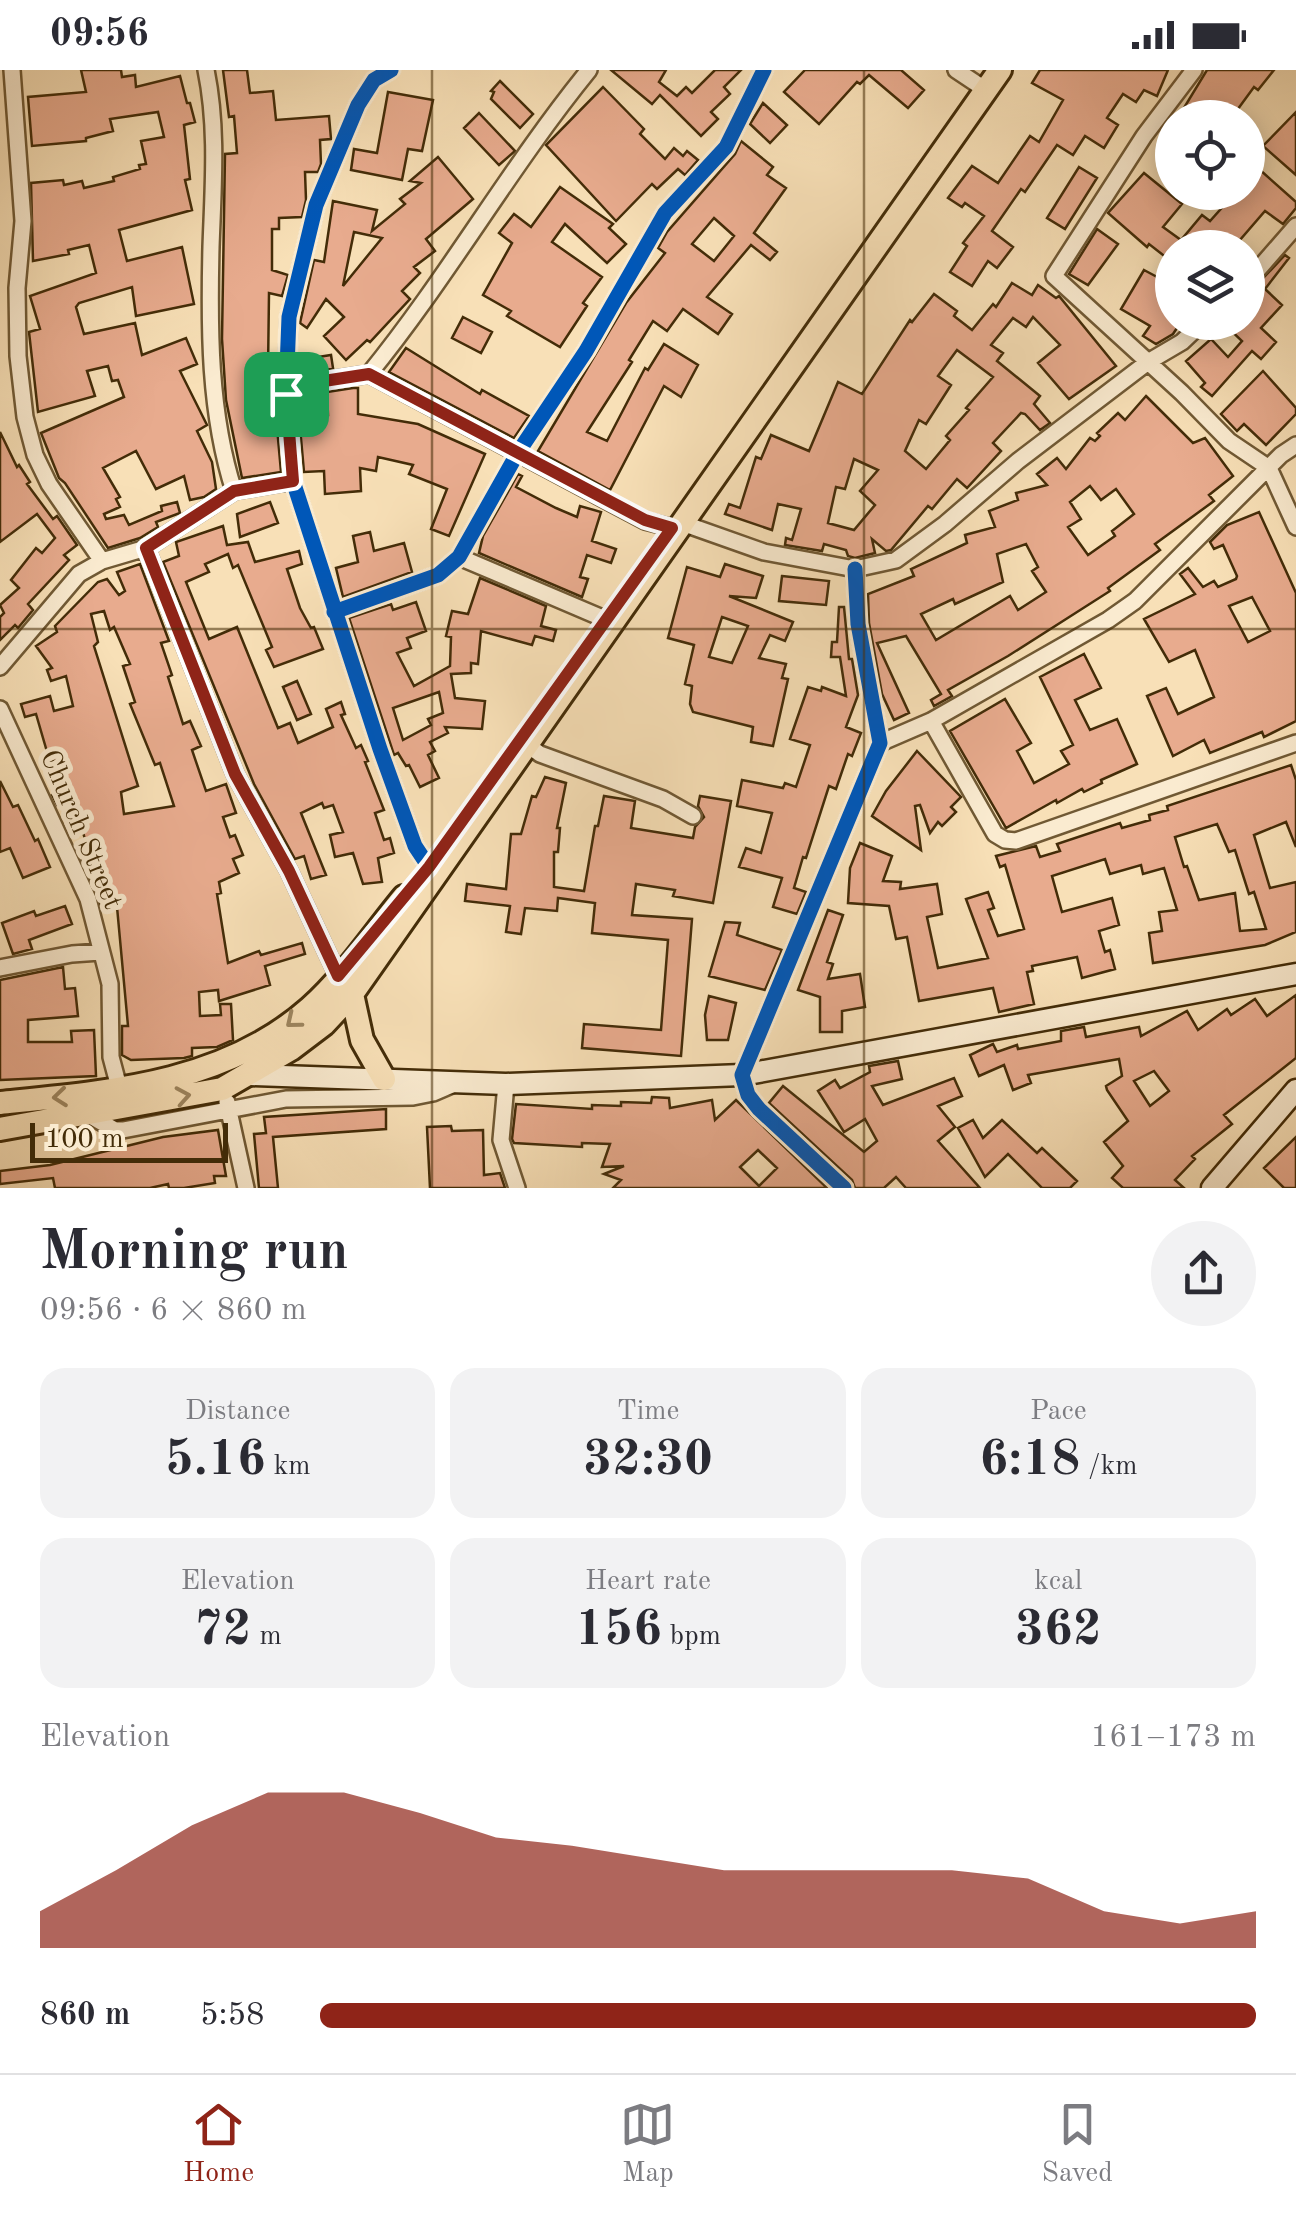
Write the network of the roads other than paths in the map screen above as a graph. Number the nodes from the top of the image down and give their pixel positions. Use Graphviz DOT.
graph roads {
  1 [pos="12,70"];
  2 [pos="206,70"];
  3 [pos="390,70"];
  4 [pos="588,70"];
  5 [pos="764,70"];
  6 [pos="956,70"];
  7 [pos="1000,70"];
  8 [pos="1194,70"];
  9 [pos="372,75"];
  10 [pos="986,78"];
  11 [pos="17,166"];
  12 [pos="0,168"];
  13 [pos="1296,226"];
  14 [pos="1265,262"];
  15 [pos="17,288"];
  16 [pos="0,291"];
  17 [pos="810,337"];
  18 [pos="1184,340"];
  19 [pos="1148,362"];
  20 [pos="369,374"];
  21 [pos="286,394"];
  22 [pos="1296,445"];
  23 [pos="517,454"];
  24 [pos="1269,468"];
  25 [pos="293,481"];
  26 [pos="234,491"];
  27 [pos="677,526"];
  28 [pos="1296,527"];
  29 [pos="146,548"];
  30 [pos="459,557"];
  31 [pos="102,561"];
  32 [pos="856,569"];
  33 [pos="334,612"];
  34 [pos="607,620"];
  35 [pos="0,668"];
  36 [pos="0,710"];
  37 [pos="930,721"];
  38 [pos="880,743"];
  39 [pos="1296,743"];
  40 [pos="526,744"];
  41 [pos="693,816"];
  42 [pos="429,867"];
  43 [pos="100,952"];
  44 [pos="0,968"];
  45 [pos="1296,974"];
  46 [pos="345,985"];
  47 [pos="252,1075"];
  48 [pos="742,1075"];
  49 [pos="384,1078"];
  50 [pos="457,1083"];
  51 [pos="506,1084"];
  52 [pos="120,1090"];
  53 [pos="1296,1090"];
  54 [pos="226,1100"];
  55 [pos="1,1103"];
  56 [pos="1,1129"];
  57 [pos="246,1188"];
  58 [pos="518,1188"];
  59 [pos="844,1188"];
  60 [pos="1212,1188"];
  1 -- 11 [label="street"];
  2 -- 26 [label="street"];
  3 -- 9 [label="street"];
  4 -- 20 [label="street"];
  5 -- 23 [label="street"];
  6 -- 10 [label="street"];
  7 -- 17 [label="main road"];
  8 -- 19 [label="street"];
  9 -- 21 [label="street"];
  10 -- 17 [label="main road"];
  11 -- 12 [label="street"];
  11 -- 15 [label="street"];
  13 -- 14 [label="street"];
  15 -- 16 [label="street"];
  15 -- 31 [label="street"];
  17 -- 27 [label="main road"];
  18 -- 19 [label="street"];
  19 -- 24 [label="street"];
  19 -- 32 [label="street"];
  20 -- 21 [label="street"];
  20 -- 23 [label="street"];
  21 -- 25 [label="street"];
  22 -- 24 [label="street"];
  23 -- 27 [label="street"];
  23 -- 30 [label="street"];
  24 -- 28 [label="street"];
  24 -- 37 [label="street"];
  25 -- 26 [label="street"];
  25 -- 33 [label="street"];
  26 -- 29 [label="street"];
  27 -- 32 [label="street"];
  27 -- 34 [label="main road"];
  27 -- 40 [label="main road"];
  29 -- 31 [label="street"];
  29 -- 46 [label="street"];
  30 -- 33 [label="street"];
  30 -- 34 [label="street"];
  31 -- 35 [label="street"];
  32 -- 38 [label="street"];
  33 -- 42 [label="street"];
  34 -- 42 [label="main road"];
  36 -- 43 [label="street, Church Street"];
  37 -- 38 [label="street"];
  37 -- 39 [label="street"];
  38 -- 48 [label="street"];
  40 -- 41 [label="street"];
  40 -- 46 [label="main road"];
  42 -- 46 [label="main road"];
  43 -- 44 [label="street"];
  43 -- 52 [label="street, Church Street"];
  45 -- 48 [label="main road"];
  46 -- 47 [label="main road"];
  46 -- 49 [label="main road"];
  46 -- 52 [label="main road, one-way"];
  47 -- 49 [label="main road"];
  47 -- 54 [label="main road"];
  48 -- 51 [label="main road"];
  48 -- 59 [label="street"];
  49 -- 50 [label="main road"];
  50 -- 51 [label="main road"];
  50 -- 54 [label="street"];
  51 -- 58 [label="street"];
  52 -- 55 [label="main road, one-way"];
  53 -- 60 [label="main road"];
  54 -- 56 [label="main road"];
  54 -- 57 [label="street"];
  55 -- 56 [label="main road"];
}
